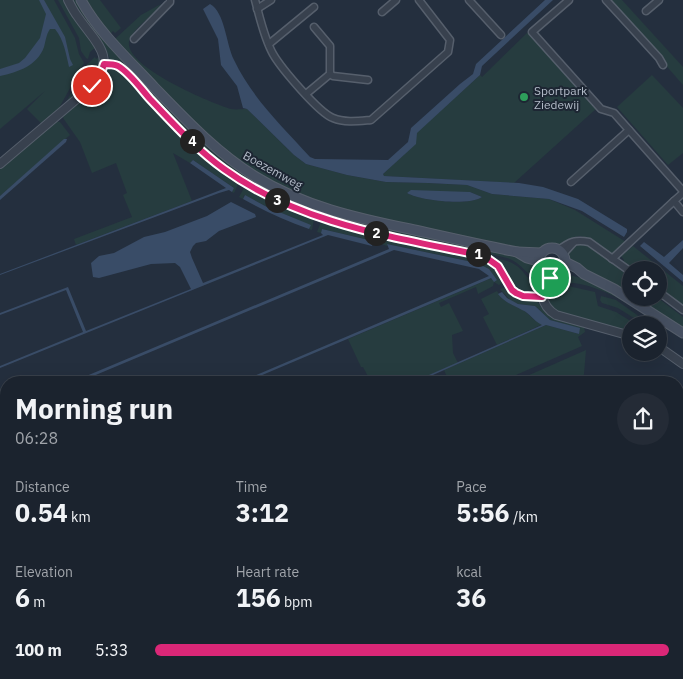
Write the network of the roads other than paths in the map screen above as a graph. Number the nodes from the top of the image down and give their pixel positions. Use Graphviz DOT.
graph roads {
  1 [pos="68,0"];
  2 [pos="81,0"];
  3 [pos="170,0"];
  4 [pos="255,0"];
  5 [pos="271,0"];
  6 [pos="396,0"];
  7 [pos="420,0"];
  8 [pos="469,0"];
  9 [pos="569,0"];
  10 [pos="606,0"];
  11 [pos="659,0"];
  12 [pos="314,7"];
  13 [pos="258,9"];
  14 [pos="646,11"];
  15 [pos="382,12"];
  16 [pos="314,27"];
  17 [pos="501,35"];
  18 [pos="134,39"];
  19 [pos="269,44"];
  20 [pos="104,64"];
  21 [pos="663,65"];
  22 [pos="330,74"];
  23 [pos="368,80"];
  24 [pos="306,94"];
  25 [pos="629,130"];
  26 [pos="0,164"];
  27 [pos="571,182"];
  28 [pos="683,192"];
  29 [pos="674,201"];
  30 [pos="683,212"];
  31 [pos="540,257"];
  32 [pos="612,258"];
  33 [pos="563,259"];
  34 [pos="622,265"];
  35 [pos="547,273"];
  36 [pos="542,297"];
  37 [pos="667,298"];
  38 [pos="683,310"];
  39 [pos="622,333"];
  40 [pos="683,333"];
  41 [pos="667,353"];
  42 [pos="683,364"];
  1 -- 20 [label="street"];
  2 -- 31 [label="main road, Boezemweg"];
  3 -- 18 [label="street"];
  4 -- 13 [label="street"];
  5 -- 13 [label="street"];
  6 -- 15 [label="street"];
  7 -- 24 [label="street"];
  8 -- 17 [label="street"];
  9 -- 25 [label="street"];
  10 -- 21 [label="street"];
  11 -- 14 [label="street"];
  12 -- 19 [label="street"];
  13 -- 19 [label="street"];
  16 -- 22 [label="street"];
  19 -- 24 [label="street"];
  20 -- 26 [label="street"];
  20 -- 36 [label="street"];
  22 -- 23 [label="street"];
  22 -- 24 [label="street"];
  25 -- 27 [label="street"];
  25 -- 28 [label="street"];
  28 -- 29 [label="street"];
  29 -- 30 [label="street"];
  29 -- 32 [label="street"];
  31 -- 33 [label="main road, Boezemweg"];
  31 -- 35 [label="main road"];
  32 -- 33 [label="street"];
  32 -- 34 [label="street"];
  33 -- 35 [label="main road"];
  33 -- 40 [label="main road"];
  35 -- 36 [label="street"];
  36 -- 39 [label="street"];
  37 -- 38 [label="street"];
  41 -- 42 [label="street"];
}
